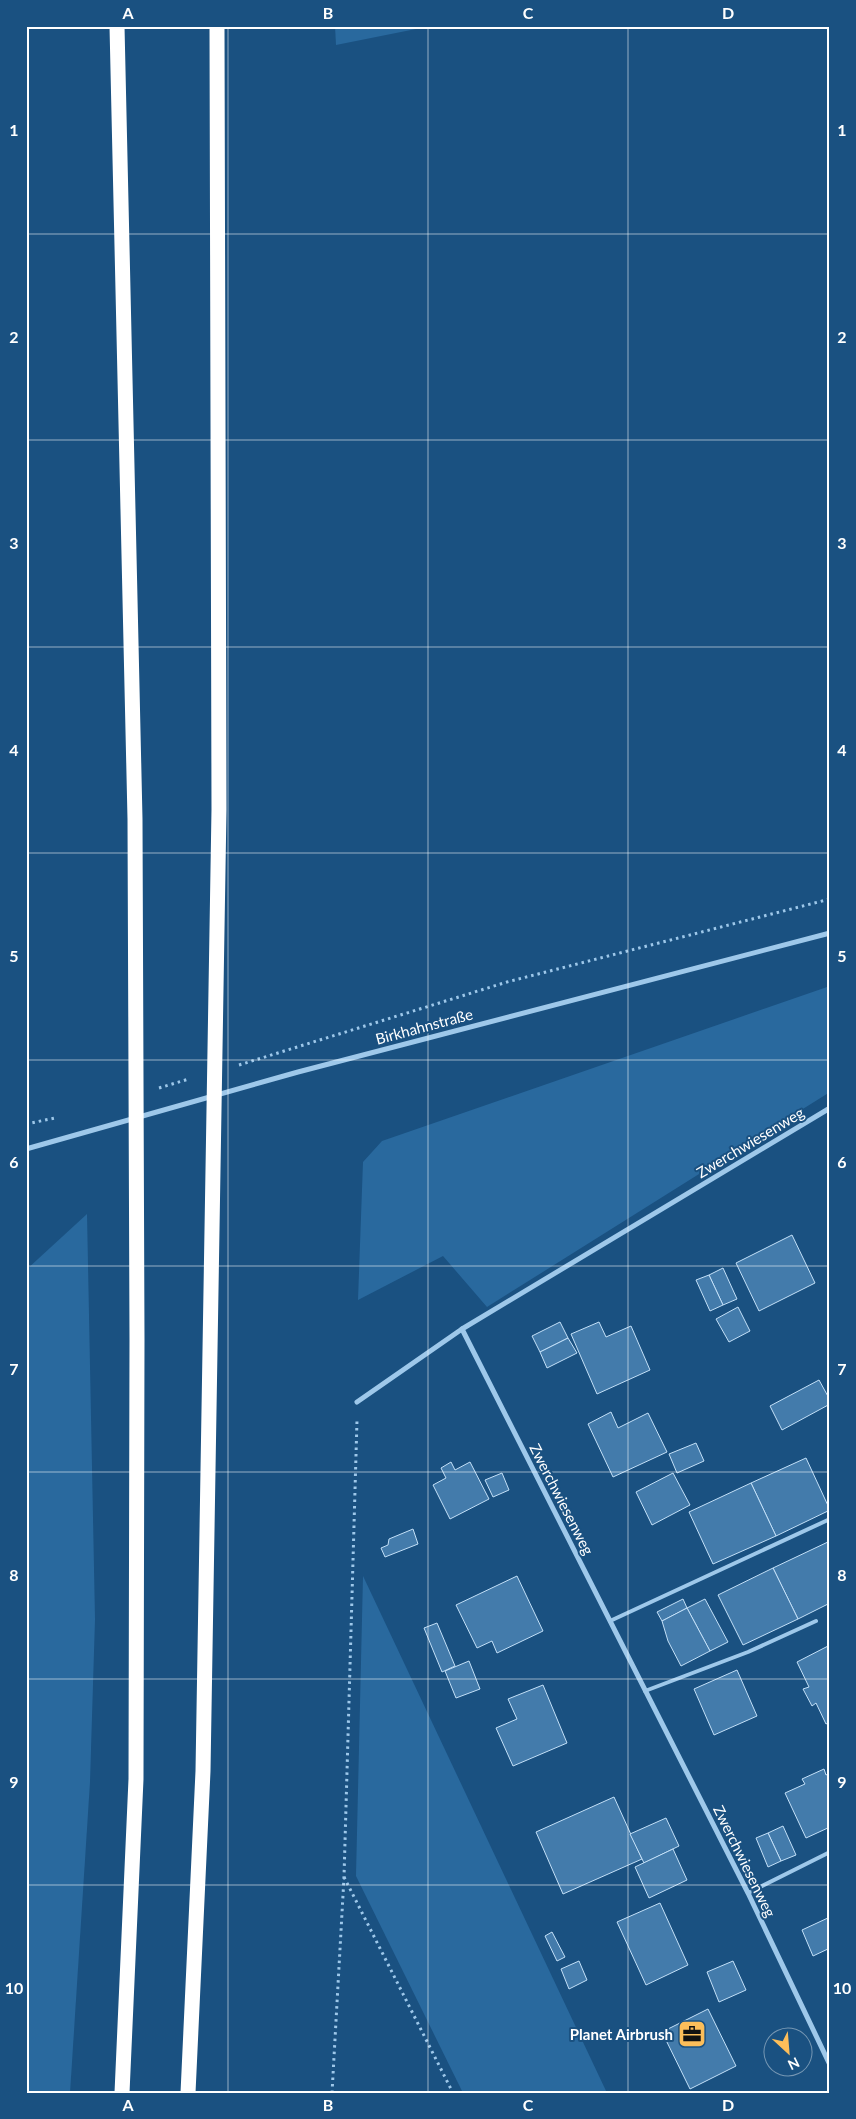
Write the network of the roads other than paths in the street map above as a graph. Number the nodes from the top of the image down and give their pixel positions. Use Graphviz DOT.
graph roads {
  1 [pos="117,26"];
  2 [pos="218,26"];
  3 [pos="830,934"];
  4 [pos="830,1108"];
  5 [pos="26,1149"];
  6 [pos="462,1329"];
  7 [pos="357,1402"];
  8 [pos="830,1519"];
  9 [pos="610,1621"];
  10 [pos="816,1621"];
  11 [pos="645,1691"];
  12 [pos="830,1852"];
  13 [pos="748,1893"];
  14 [pos="830,2065"];
  15 [pos="122,2093"];
  16 [pos="188,2093"];
  1 -- 15 [label="highway"];
  2 -- 16 [label="highway"];
  3 -- 5 [label="street, Birkhahnstraße"];
  4 -- 6 [label="street, Zwerchwiesenweg"];
  6 -- 7 [label="street"];
  6 -- 9 [label="street, Zwerchwiesenweg"];
  8 -- 9 [label="lane"];
  9 -- 11 [label="street, Zwerchwiesenweg"];
  10 -- 11 [label="lane"];
  11 -- 13 [label="street, Zwerchwiesenweg"];
  12 -- 13 [label="lane"];
  13 -- 14 [label="street, Zwerchwiesenweg"];
}
